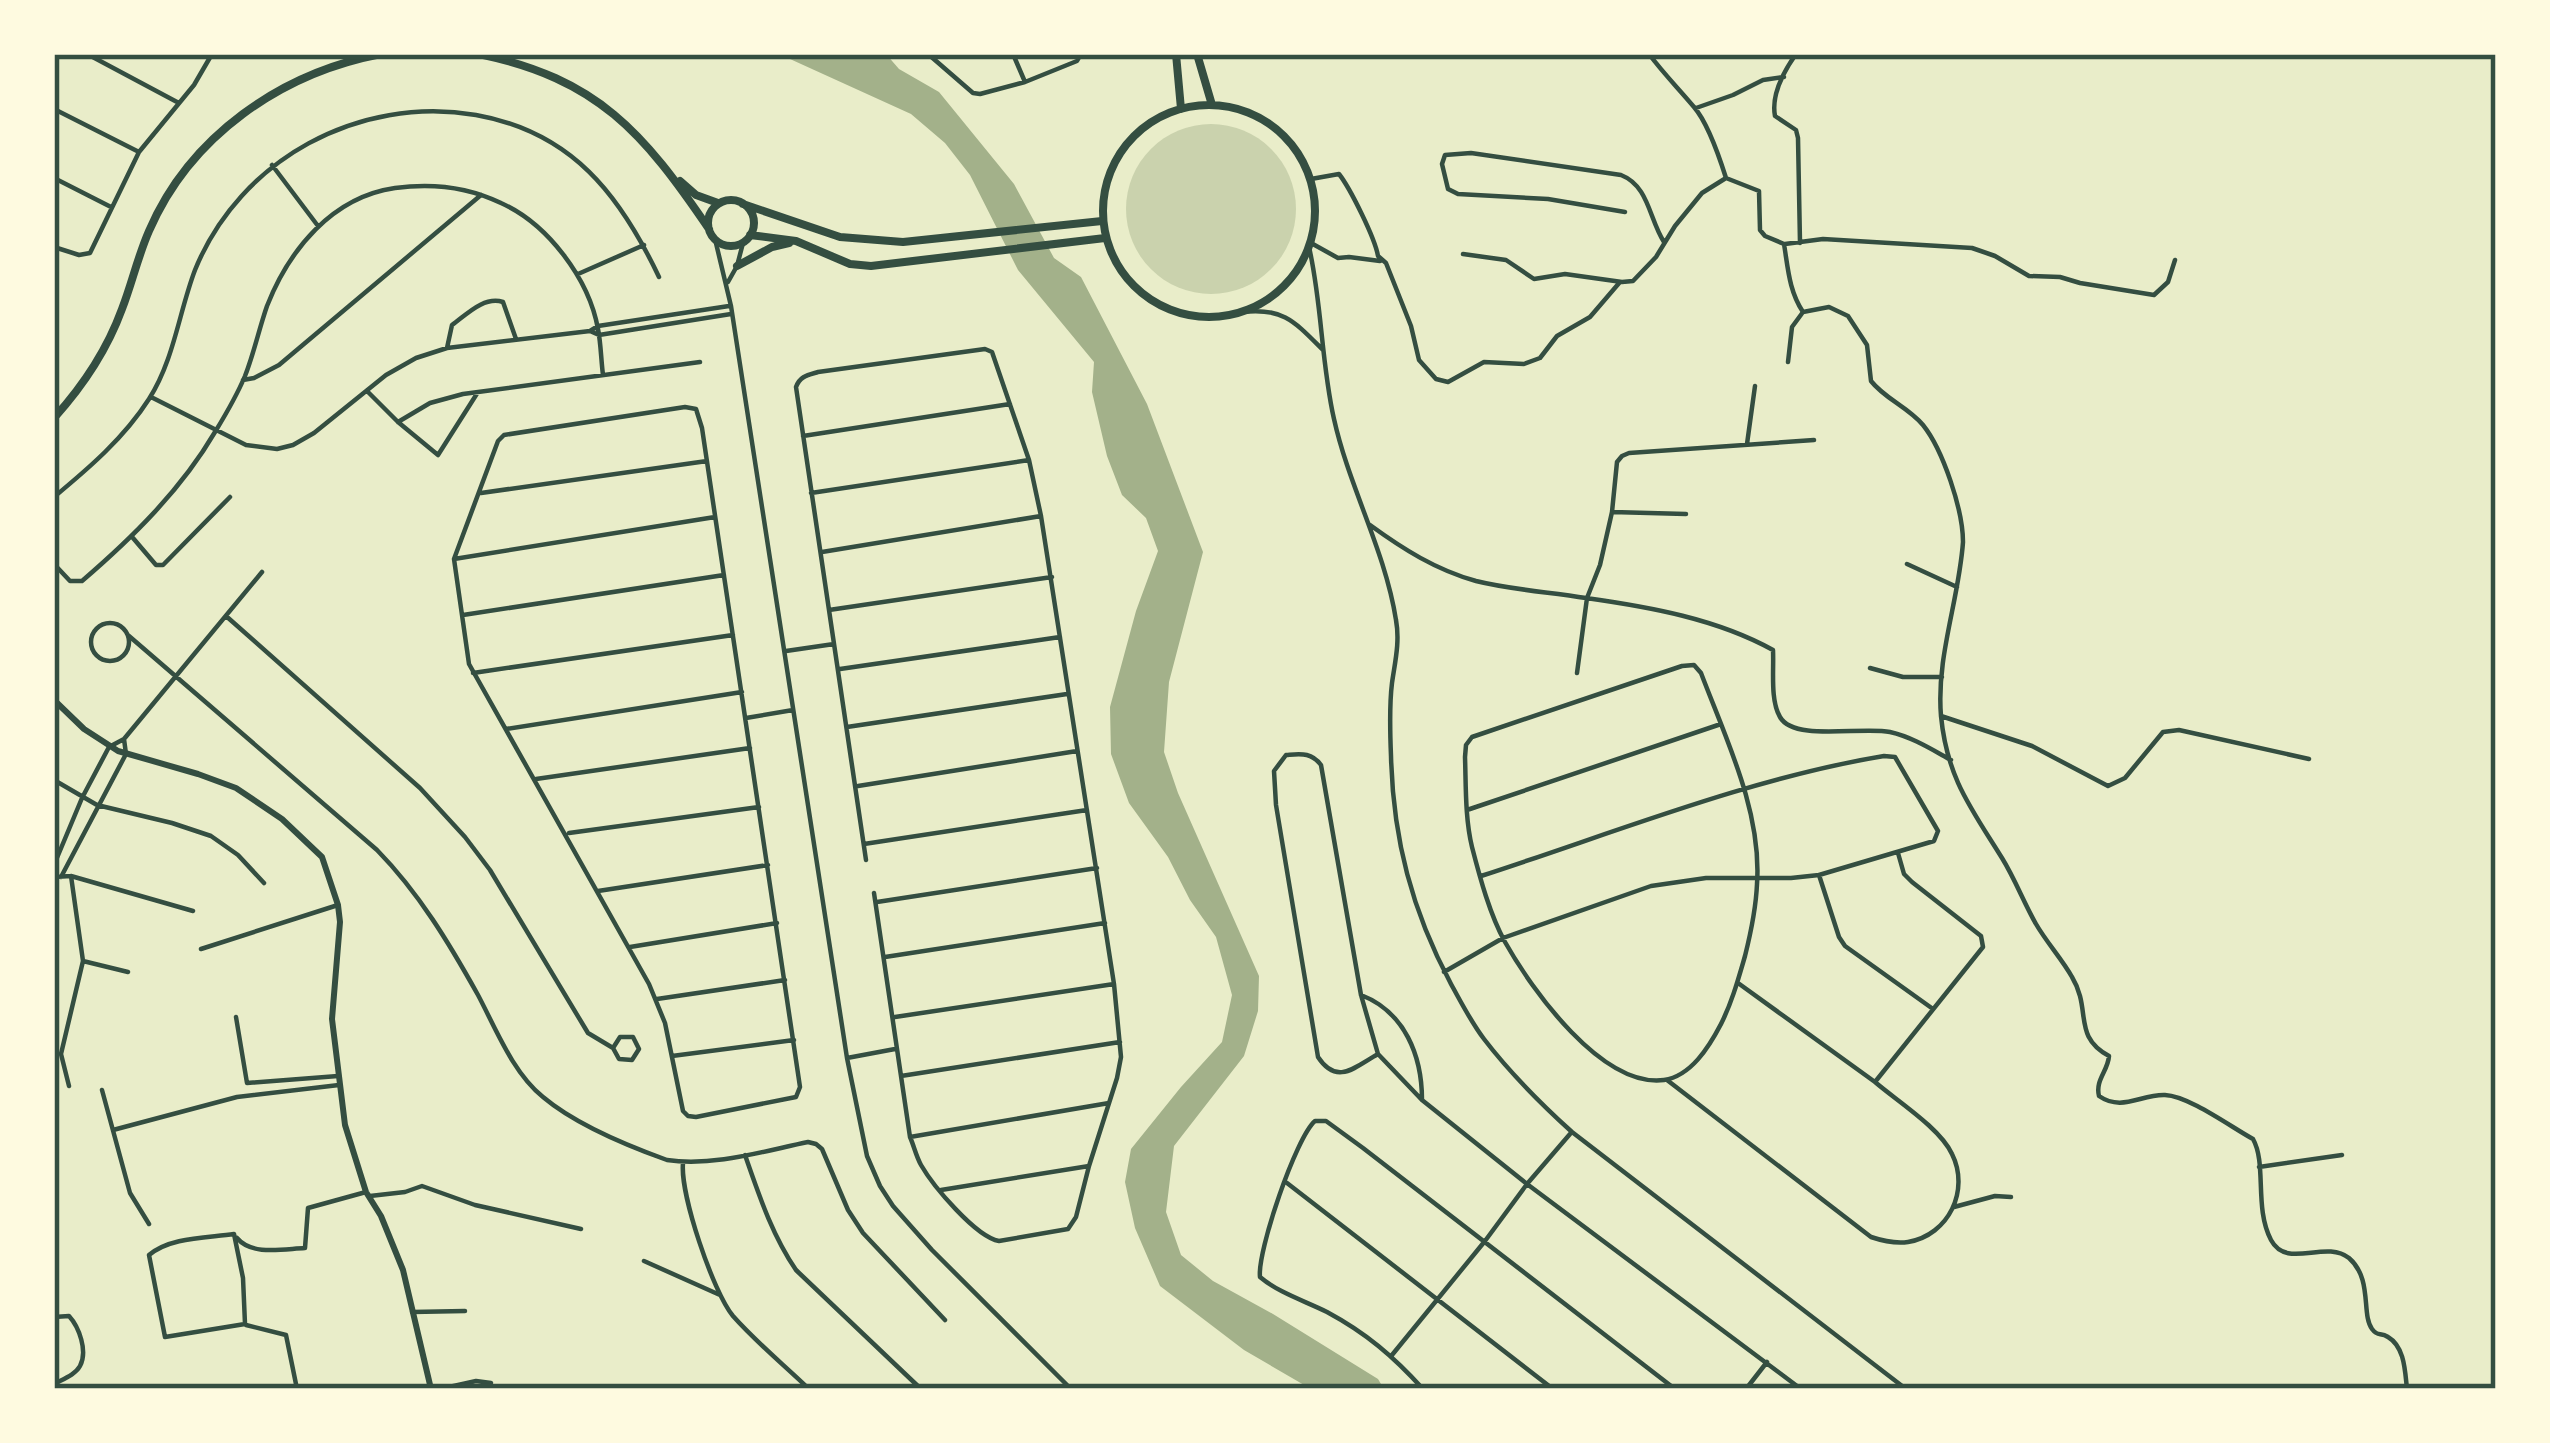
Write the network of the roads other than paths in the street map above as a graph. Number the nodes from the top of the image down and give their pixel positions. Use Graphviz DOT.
graph roads {
  1 [pos="86,54"];
  2 [pos="211,54"];
  3 [pos="381,54"];
  4 [pos="479,54"];
  5 [pos="928,54"];
  6 [pos="1013,54"];
  7 [pos="1082,54"];
  8 [pos="1176,54"];
  9 [pos="1198,54"];
  10 [pos="1649,54"];
  11 [pos="1796,54"];
  12 [pos="1784,76"];
  13 [pos="1025,82"];
  14 [pos="179,103"];
  15 [pos="1212,105"];
  16 [pos="1696,108"];
  17 [pos="54,109"];
  18 [pos="1181,109"];
  19 [pos="140,152"];
  20 [pos="272,165"];
  21 [pos="670,172"];
  22 [pos="54,178"];
  23 [pos="1726,178"];
  24 [pos="1311,179"];
  25 [pos="481,195"];
  26 [pos="720,203"];
  27 [pos="743,204"];
  28 [pos="111,207"];
  29 [pos="1625,212"];
  30 [pos="1102,221"];
  31 [pos="318,226"];
  32 [pos="709,229"];
  33 [pos="1105,238"];
  34 [pos="715,239"];
  35 [pos="747,239"];
  36 [pos="796,241"];
  37 [pos="1664,242"];
  38 [pos="1800,243"];
  39 [pos="1784,244"];
  40 [pos="644,245"];
  41 [pos="1310,245"];
  42 [pos="54,247"];
  43 [pos="1463,254"];
  44 [pos="2175,260"];
  45 [pos="1386,262"];
  46 [pos="737,266"];
  47 [pos="576,275"];
  48 [pos="659,278"];
  49 [pos="1620,282"];
  50 [pos="727,285"];
  51 [pos="732,310"];
  52 [pos="1242,312"];
  53 [pos="1803,312"];
  54 [pos="649,323"];
  55 [pos="598,326"];
  56 [pos="590,331"];
  57 [pos="599,335"];
  58 [pos="516,340"];
  59 [pos="447,348"];
  60 [pos="1323,350"];
  61 [pos="700,362"];
  62 [pos="1788,362"];
  63 [pos="603,374"];
  64 [pos="243,380"];
  65 [pos="1755,386"];
  66 [pos="367,391"];
  67 [pos="478,392"];
  68 [pos="151,397"];
  69 [pos="1010,404"];
  70 [pos="54,418"];
  71 [pos="398,422"];
  72 [pos="215,431"];
  73 [pos="802,436"];
  74 [pos="1814,440"];
  75 [pos="1747,444"];
  76 [pos="1029,460"];
  77 [pos="707,461"];
  78 [pos="811,493"];
  79 [pos="478,494"];
  80 [pos="54,497"];
  81 [pos="230,497"];
  82 [pos="1612,512"];
  83 [pos="1686,514"];
  84 [pos="1041,516"];
  85 [pos="716,517"];
  86 [pos="1365,522"];
  87 [pos="132,538"];
  88 [pos="820,553"];
  89 [pos="454,560"];
  90 [pos="54,564"];
  91 [pos="1907,564"];
  92 [pos="262,572"];
  93 [pos="724,575"];
  94 [pos="1052,577"];
  95 [pos="1957,587"];
  96 [pos="1587,598"];
  97 [pos="829,610"];
  98 [pos="460,615"];
  99 [pos="226,616"];
  100 [pos="733,635"];
  101 [pos="129,636"];
  102 [pos="1060,637"];
  103 [pos="834,644"];
  104 [pos="784,651"];
  105 [pos="1870,668"];
  106 [pos="838,670"];
  107 [pos="472,673"];
  108 [pos="1577,673"];
  109 [pos="176,676"];
  110 [pos="1942,677"];
  111 [pos="742,692"];
  112 [pos="1067,694"];
  113 [pos="54,700"];
  114 [pos="794,710"];
  115 [pos="1941,716"];
  116 [pos="746,718"];
  117 [pos="1720,724"];
  118 [pos="846,727"];
  119 [pos="506,729"];
  120 [pos="124,739"];
  121 [pos="109,747"];
  122 [pos="750,748"];
  123 [pos="1078,751"];
  124 [pos="126,754"];
  125 [pos="2309,759"];
  126 [pos="1951,760"];
  127 [pos="536,779"];
  128 [pos="54,781"];
  129 [pos="855,787"];
  130 [pos="1743,790"];
  131 [pos="82,797"];
  132 [pos="98,805"];
  133 [pos="759,807"];
  134 [pos="1088,810"];
  135 [pos="1467,810"];
  136 [pos="566,833"];
  137 [pos="864,844"];
  138 [pos="1898,854"];
  139 [pos="866,860"];
  140 [pos="54,865"];
  141 [pos="768,866"];
  142 [pos="1096,868"];
  143 [pos="1820,875"];
  144 [pos="1481,876"];
  145 [pos="58,877"];
  146 [pos="71,877"];
  147 [pos="1758,879"];
  148 [pos="264,883"];
  149 [pos="598,891"];
  150 [pos="874,893"];
  151 [pos="876,902"];
  152 [pos="338,905"];
  153 [pos="194,911"];
  154 [pos="777,923"];
  155 [pos="1105,923"];
  156 [pos="1503,938"];
  157 [pos="630,946"];
  158 [pos="201,950"];
  159 [pos="884,958"];
  160 [pos="82,962"];
  161 [pos="128,972"];
  162 [pos="1444,972"];
  163 [pos="785,980"];
  164 [pos="1737,982"];
  165 [pos="1114,984"];
  166 [pos="1361,995"];
  167 [pos="657,999"];
  168 [pos="1933,1009"];
  169 [pos="236,1017"];
  170 [pos="893,1018"];
  171 [pos="794,1040"];
  172 [pos="1120,1042"];
  173 [pos="613,1048"];
  174 [pos="897,1049"];
  175 [pos="1378,1054"];
  176 [pos="672,1056"];
  177 [pos="847,1058"];
  178 [pos="902,1076"];
  179 [pos="339,1080"];
  180 [pos="1666,1080"];
  181 [pos="1875,1082"];
  182 [pos="69,1086"];
  183 [pos="102,1090"];
  184 [pos="1421,1100"];
  185 [pos="1109,1103"];
  186 [pos="112,1130"];
  187 [pos="1572,1132"];
  188 [pos="910,1136"];
  189 [pos="745,1155"];
  190 [pos="2342,1155"];
  191 [pos="683,1163"];
  192 [pos="1089,1166"];
  193 [pos="2259,1167"];
  194 [pos="1285,1182"];
  195 [pos="1527,1184"];
  196 [pos="941,1190"];
  197 [pos="368,1194"];
  198 [pos="2011,1197"];
  199 [pos="1954,1208"];
  200 [pos="148,1224"];
  201 [pos="581,1229"];
  202 [pos="233,1234"];
  203 [pos="1485,1241"];
  204 [pos="644,1261"];
  205 [pos="720,1295"];
  206 [pos="1438,1300"];
  207 [pos="465,1311"];
  208 [pos="412,1312"];
  209 [pos="54,1317"];
  210 [pos="945,1320"];
  211 [pos="244,1324"];
  212 [pos="1392,1355"];
  213 [pos="1767,1362"];
  214 [pos="490,1383"];
  215 [pos="54,1384"];
  216 [pos="297,1389"];
  217 [pos="436,1389"];
  218 [pos="809,1389"];
  219 [pos="920,1389"];
  220 [pos="1071,1389"];
  221 [pos="1423,1389"];
  222 [pos="1553,1389"];
  223 [pos="1675,1389"];
  224 [pos="1746,1389"];
  225 [pos="1801,1389"];
  226 [pos="1906,1389"];
  227 [pos="2407,1389"];
  1 -- 14 [label="street"];
  2 -- 14 [label="street"];
  3 -- 70 [label="main road"];
  4 -- 21 [label="main road"];
  5 -- 13 [label="street"];
  6 -- 13 [label="street"];
  7 -- 13 [label="street"];
  8 -- 18 [label="main road"];
  9 -- 15 [label="main road"];
  10 -- 16 [label="street"];
  11 -- 12 [label="street"];
  12 -- 16 [label="street"];
  12 -- 38 [label="street"];
  14 -- 19 [label="street"];
  15 -- 18 [label="main road"];
  15 -- 24 [label="main road"];
  16 -- 23 [label="street"];
  17 -- 19 [label="street"];
  18 -- 30 [label="main road"];
  19 -- 28 [label="street"];
  20 -- 31 [label="street"];
  20 -- 40 [label="street"];
  20 -- 68 [label="street"];
  21 -- 26 [label="main road"];
  21 -- 32 [label="main road"];
  22 -- 28 [label="street"];
  23 -- 37 [label="street"];
  23 -- 39 [label="street"];
  24 -- 41 [label="main road"];
  24 -- 45 [label="street"];
  25 -- 31 [label="street"];
  25 -- 47 [label="street"];
  25 -- 64 [label="street"];
  26 -- 27 [label="main road"];
  26 -- 32 [label="main road"];
  27 -- 30 [label="main road"];
  27 -- 35 [label="main road"];
  28 -- 42 [label="street"];
  29 -- 37 [label="street"];
  30 -- 33 [label="main road"];
  31 -- 64 [label="street"];
  32 -- 34 [label="main road"];
  33 -- 36 [label="main road"];
  33 -- 52 [label="main road"];
  34 -- 35 [label="main road"];
  34 -- 50 [label="street"];
  35 -- 36 [label="main road"];
  35 -- 46 [label="street"];
  36 -- 46 [label="main road"];
  37 -- 49 [label="street"];
  38 -- 39 [label="street"];
  38 -- 44 [label="street"];
  39 -- 53 [label="street"];
  40 -- 47 [label="street"];
  40 -- 48 [label="street"];
  41 -- 45 [label="street"];
  41 -- 52 [label="main road"];
  41 -- 60 [label="street"];
  43 -- 49 [label="street"];
  45 -- 49 [label="street"];
  46 -- 50 [label="street"];
  47 -- 55 [label="street"];
  50 -- 51 [label="street"];
  51 -- 54 [label="street"];
  51 -- 104 [label="street"];
  52 -- 60 [label="street"];
  53 -- 62 [label="street"];
  53 -- 95 [label="street"];
  54 -- 55 [label="street"];
  54 -- 57 [label="street"];
  55 -- 56 [label="street"];
  55 -- 57 [label="street"];
  56 -- 57 [label="street"];
  56 -- 58 [label="street"];
  57 -- 63 [label="street"];
  58 -- 59 [label="street"];
  58 -- 59 [label="street"];
  59 -- 66 [label="street"];
  60 -- 86 [label="street"];
  61 -- 63 [label="street"];
  63 -- 67 [label="street"];
  64 -- 72 [label="street"];
  65 -- 75 [label="street"];
  66 -- 71 [label="street"];
  66 -- 72 [label="street"];
  67 -- 71 [label="street"];
  67 -- 71 [label="street"];
  68 -- 72 [label="street"];
  68 -- 80 [label="street"];
  69 -- 73 [label="street"];
  69 -- 73 [label="street"];
  69 -- 76 [label="street"];
  72 -- 87 [label="street"];
  73 -- 78 [label="street"];
  74 -- 75 [label="street"];
  75 -- 82 [label="street"];
  76 -- 78 [label="street"];
  76 -- 84 [label="street"];
  77 -- 79 [label="street"];
  77 -- 79 [label="street"];
  77 -- 85 [label="street"];
  78 -- 88 [label="street"];
  79 -- 89 [label="street"];
  81 -- 87 [label="street"];
  82 -- 83 [label="street"];
  82 -- 96 [label="street"];
  84 -- 88 [label="street"];
  84 -- 94 [label="street"];
  85 -- 89 [label="street"];
  85 -- 93 [label="street"];
  86 -- 96 [label="street"];
  86 -- 162 [label="street"];
  87 -- 90 [label="street"];
  88 -- 97 [label="street"];
  89 -- 98 [label="street"];
  91 -- 95 [label="street"];
  92 -- 99 [label="street"];
  93 -- 98 [label="street"];
  93 -- 100 [label="street"];
  94 -- 97 [label="street"];
  94 -- 102 [label="street"];
  95 -- 110 [label="street"];
  96 -- 108 [label="street"];
  96 -- 126 [label="street"];
  97 -- 103 [label="street"];
  98 -- 107 [label="street"];
  99 -- 109 [label="street"];
  99 -- 173 [label="street"];
  100 -- 107 [label="street"];
  100 -- 111 [label="street"];
  101 -- 101 [label="street"];
  101 -- 109 [label="street"];
  102 -- 106 [label="street"];
  102 -- 112 [label="street"];
  103 -- 104 [label="street"];
  103 -- 106 [label="street"];
  104 -- 114 [label="street"];
  105 -- 110 [label="street"];
  106 -- 118 [label="street"];
  107 -- 119 [label="street"];
  109 -- 120 [label="street"];
  109 -- 191 [label="street"];
  110 -- 115 [label="street"];
  111 -- 116 [label="street"];
  111 -- 119 [label="street"];
  112 -- 118 [label="street"];
  112 -- 123 [label="street"];
  113 -- 121 [label="street"];
  114 -- 116 [label="street"];
  114 -- 177 [label="street"];
  115 -- 125 [label="street"];
  115 -- 126 [label="street"];
  116 -- 122 [label="street"];
  117 -- 130 [label="street"];
  117 -- 135 [label="street"];
  117 -- 135 [label="street"];
  118 -- 129 [label="street"];
  119 -- 127 [label="street"];
  120 -- 121 [label="street"];
  120 -- 124 [label="street"];
  121 -- 124 [label="street"];
  121 -- 131 [label="street"];
  122 -- 127 [label="street"];
  122 -- 133 [label="street"];
  123 -- 129 [label="street"];
  123 -- 134 [label="street"];
  124 -- 132 [label="street"];
  124 -- 152 [label="street"];
  126 -- 193 [label="street"];
  127 -- 136 [label="street"];
  128 -- 131 [label="street"];
  129 -- 137 [label="street"];
  130 -- 138 [label="street"];
  130 -- 144 [label="street"];
  130 -- 147 [label="street"];
  131 -- 132 [label="street"];
  131 -- 140 [label="street"];
  132 -- 145 [label="street"];
  132 -- 148 [label="street"];
  133 -- 136 [label="street"];
  133 -- 141 [label="street"];
  134 -- 137 [label="street"];
  134 -- 142 [label="street"];
  135 -- 144 [label="street"];
  136 -- 149 [label="street"];
  137 -- 139 [label="street"];
  138 -- 143 [label="street"];
  138 -- 168 [label="street"];
  141 -- 149 [label="street"];
  141 -- 154 [label="street"];
  142 -- 151 [label="street"];
  142 -- 155 [label="street"];
  143 -- 147 [label="street"];
  143 -- 168 [label="street"];
  144 -- 156 [label="street"];
  145 -- 146 [label="street"];
  146 -- 153 [label="street"];
  146 -- 160 [label="street"];
  147 -- 156 [label="street"];
  147 -- 164 [label="street"];
  149 -- 157 [label="street"];
  150 -- 151 [label="street"];
  151 -- 159 [label="street"];
  152 -- 158 [label="street"];
  152 -- 179 [label="street"];
  154 -- 157 [label="street"];
  154 -- 163 [label="street"];
  155 -- 159 [label="street"];
  155 -- 165 [label="street"];
  156 -- 162 [label="street"];
  156 -- 180 [label="street"];
  157 -- 167 [label="street"];
  159 -- 170 [label="street"];
  160 -- 161 [label="street"];
  160 -- 182 [label="street"];
  162 -- 187 [label="street"];
  163 -- 167 [label="street"];
  163 -- 171 [label="street"];
  164 -- 180 [label="street"];
  164 -- 181 [label="street"];
  165 -- 170 [label="street"];
  165 -- 172 [label="street"];
  166 -- 175 [label="street"];
  166 -- 175 [label="street"];
  166 -- 184 [label="street"];
  167 -- 176 [label="street"];
  168 -- 181 [label="street"];
  169 -- 179 [label="street"];
  170 -- 174 [label="street"];
  171 -- 176 [label="street"];
  171 -- 176 [label="street"];
  172 -- 178 [label="street"];
  172 -- 185 [label="street"];
  173 -- 173 [label="street"];
  174 -- 177 [label="street"];
  174 -- 178 [label="street"];
  175 -- 184 [label="street"];
  177 -- 220 [label="street"];
  178 -- 188 [label="street"];
  179 -- 186 [label="street"];
  179 -- 197 [label="street"];
  180 -- 199 [label="street"];
  181 -- 199 [label="street"];
  183 -- 186 [label="street"];
  184 -- 195 [label="street"];
  185 -- 188 [label="street"];
  185 -- 192 [label="street"];
  186 -- 200 [label="street"];
  187 -- 195 [label="street"];
  187 -- 226 [label="street"];
  188 -- 196 [label="street"];
  189 -- 191 [label="street"];
  189 -- 210 [label="street"];
  189 -- 219 [label="street"];
  190 -- 193 [label="street"];
  191 -- 205 [label="street"];
  192 -- 196 [label="street"];
  192 -- 196 [label="street"];
  193 -- 227 [label="street"];
  194 -- 203 [label="street"];
  194 -- 206 [label="street"];
  194 -- 212 [label="street"];
  195 -- 203 [label="street"];
  195 -- 213 [label="street"];
  197 -- 201 [label="street"];
  197 -- 202 [label="street"];
  197 -- 208 [label="street"];
  198 -- 199 [label="street"];
  202 -- 211 [label="street"];
  202 -- 211 [label="street"];
  203 -- 206 [label="street"];
  203 -- 223 [label="street"];
  204 -- 205 [label="street"];
  205 -- 218 [label="street"];
  206 -- 212 [label="street"];
  206 -- 222 [label="street"];
  207 -- 208 [label="street"];
  208 -- 217 [label="street"];
  209 -- 215 [label="street"];
  211 -- 216 [label="street"];
  212 -- 221 [label="street"];
  213 -- 224 [label="street"];
  213 -- 225 [label="street"];
  214 -- 217 [label="street"];
}
